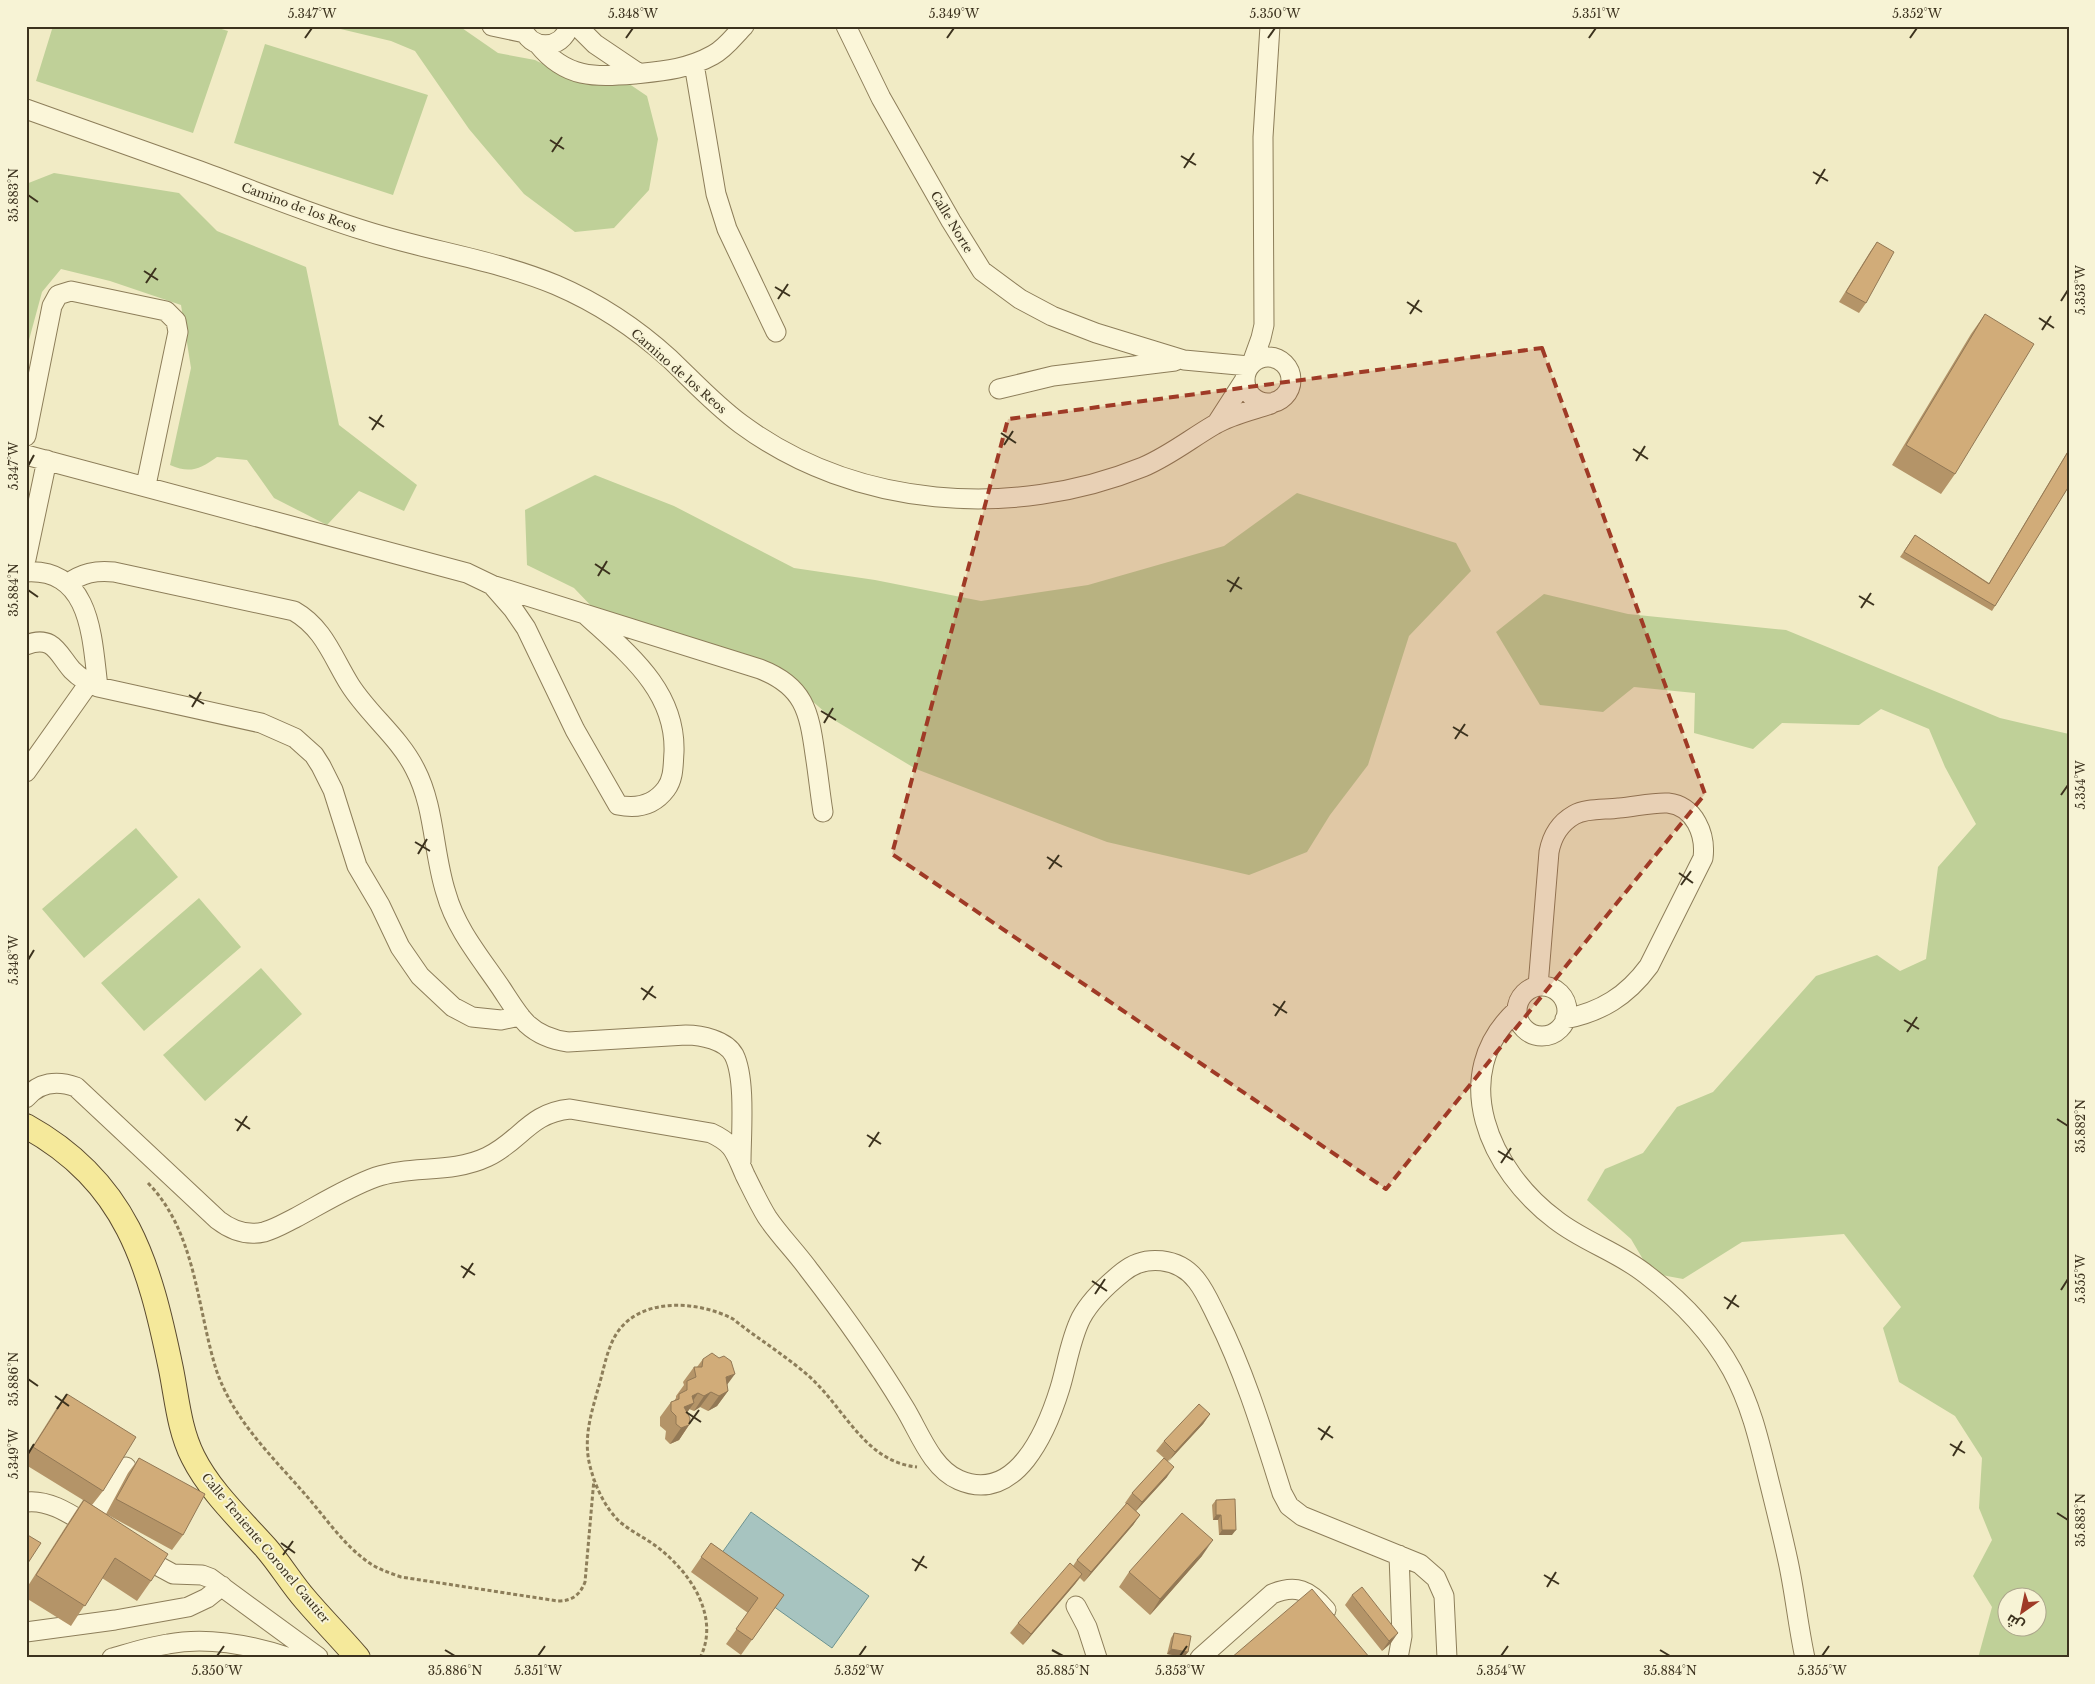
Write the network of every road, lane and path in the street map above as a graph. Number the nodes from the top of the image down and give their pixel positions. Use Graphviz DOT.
graph roads {
  1 [pos="492,26"];
  2 [pos="569,26"];
  3 [pos="577,26"];
  4 [pos="744,26"];
  5 [pos="846,26"];
  6 [pos="1270,26"];
  7 [pos="528,35"];
  8 [pos="694,64"];
  9 [pos="638,73"];
  10 [pos="26,109"];
  11 [pos="1264,311"];
  12 [pos="776,332"];
  13 [pos="1184,360"];
  14 [pos="1279,360"];
  15 [pos="1248,370"];
  16 [pos="999,389"];
  17 [pos="1271,404"];
  18 [pos="1217,423"];
  19 [pos="26,436"];
  20 [pos="26,455"];
  21 [pos="47,460"];
  22 [pos="146,485"];
  23 [pos="26,559"];
  24 [pos="26,572"];
  25 [pos="67,584"];
  26 [pos="492,585"];
  27 [pos="586,614"];
  28 [pos="26,645"];
  29 [pos="93,685"];
  30 [pos="26,772"];
  31 [pos="823,812"];
  32 [pos="1538,986"];
  33 [pos="1517,1010"];
  34 [pos="520,1016"];
  35 [pos="1565,1019"];
  36 [pos="26,1098"];
  37 [pos="26,1126"];
  38 [pos="741,1162"];
  39 [pos="143,1179"];
  40 [pos="938,1465"];
  41 [pos="126,1467"];
  42 [pos="594,1478"];
  43 [pos="26,1502"];
  44 [pos="105,1535"];
  45 [pos="1399,1554"];
  46 [pos="222,1586"];
  47 [pos="1076,1606"];
  48 [pos="1338,1624"];
  49 [pos="26,1632"];
  50 [pos="338,1634"];
  51 [pos="317,1657"];
  52 [pos="112,1658"];
  53 [pos="290,1658"];
  54 [pos="358,1658"];
  55 [pos="700,1658"];
  56 [pos="1097,1658"];
  57 [pos="1200,1658"];
  58 [pos="1398,1658"];
  59 [pos="1448,1658"];
  60 [pos="1805,1658"];
  1 -- 7 [label="street"];
  2 -- 7 [label="street"];
  3 -- 9 [label="street"];
  4 -- 8 [label="street"];
  5 -- 13 [label="street, Calle Norte"];
  6 -- 11 [label="street"];
  7 -- 9 [label="street"];
  8 -- 9 [label="street"];
  8 -- 12 [label="street"];
  10 -- 18 [label="street, Camino de los Reos"];
  11 -- 14 [label="street"];
  11 -- 15 [label="street, Camino de los Reos"];
  13 -- 15 [label="street"];
  13 -- 16 [label="street"];
  14 -- 15 [label="street"];
  14 -- 17 [label="street"];
  15 -- 17 [label="street"];
  15 -- 18 [label="street, Camino de los Reos"];
  17 -- 18 [label="street, Camino de los Reos"];
  19 -- 22 [label="street"];
  20 -- 21 [label="street"];
  21 -- 22 [label="street"];
  21 -- 23 [label="street"];
  22 -- 26 [label="street"];
  24 -- 25 [label="street"];
  25 -- 29 [label="street"];
  25 -- 34 [label="street"];
  26 -- 27 [label="street"];
  26 -- 27 [label="street"];
  27 -- 31 [label="street"];
  28 -- 29 [label="street"];
  29 -- 30 [label="street"];
  29 -- 34 [label="street"];
  32 -- 33 [label="street"];
  32 -- 35 [label="street"];
  32 -- 35 [label="street"];
  33 -- 35 [label="street"];
  33 -- 60 [label="street"];
  34 -- 38 [label="street"];
  36 -- 38 [label="street"];
  37 -- 50 [label="main road, Calle Teniente Coronel Gautier"];
  38 -- 40 [label="street"];
  39 -- 42 [label="path"];
  40 -- 42 [label="path"];
  40 -- 45 [label="street"];
  41 -- 44 [label="street"];
  42 -- 55 [label="path"];
  43 -- 44 [label="street"];
  44 -- 46 [label="street"];
  45 -- 58 [label="street"];
  45 -- 59 [label="street"];
  46 -- 49 [label="street"];
  46 -- 51 [label="street"];
  47 -- 56 [label="street"];
  48 -- 57 [label="street"];
  50 -- 51 [label="street"];
  50 -- 54 [label="main road, Calle Teniente Coronel Gautier"];
  52 -- 53 [label="street"];
}
